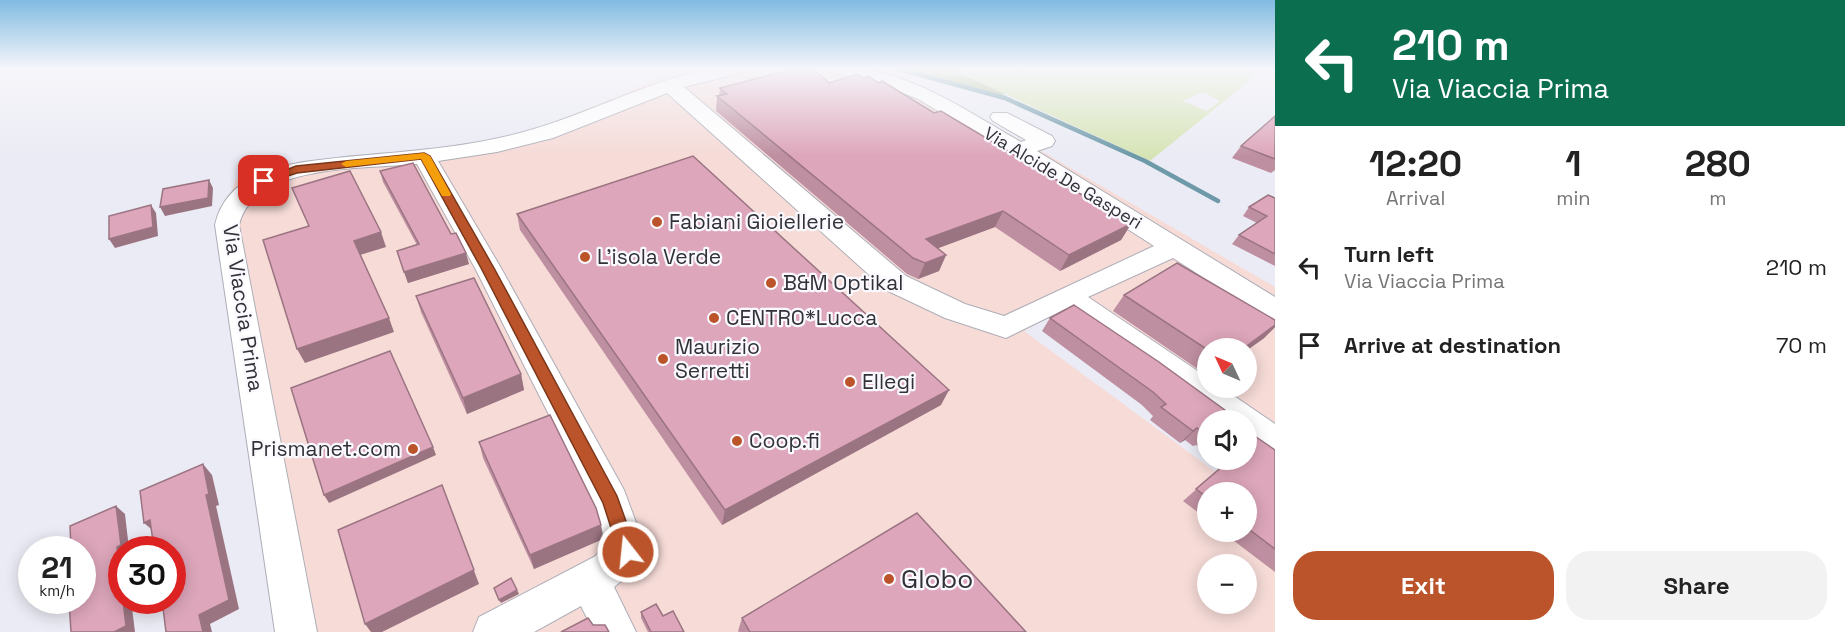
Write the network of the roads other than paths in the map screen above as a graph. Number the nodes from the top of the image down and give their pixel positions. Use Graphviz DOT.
graph roads {
  1 [pos="621,97"];
  2 [pos="693,97"];
  3 [pos="929,97"];
  4 [pos="424,156"];
  5 [pos="1175,247"];
  6 [pos="1219,275"];
  7 [pos="1275,286"];
  8 [pos="1066,296"];
  9 [pos="1275,309"];
  10 [pos="1229,410"];
  11 [pos="1257,429"];
  12 [pos="1275,442"];
  13 [pos="590,581"];
  14 [pos="516,627"];
  15 [pos="296,632"];
  16 [pos="615,632"];
  1 -- 4 [label="street, Via Viaccia Prima"];
  2 -- 8 [label="street"];
  3 -- 5 [label="street, Via Alcide De Gasperi"];
  4 -- 13 [label="street"];
  4 -- 15 [label="street, Via Viaccia Prima"];
  5 -- 6 [label="street, Via Alcide De Gasperi"];
  5 -- 8 [label="street"];
  6 -- 7 [label="street, Via Alcide De Gasperi"];
  6 -- 9 [label="street, Via Alcide De Gasperi"];
  8 -- 10 [label="street"];
  11 -- 12 [label="street"];
  13 -- 14 [label="street"];
  13 -- 16 [label="street"];
}
